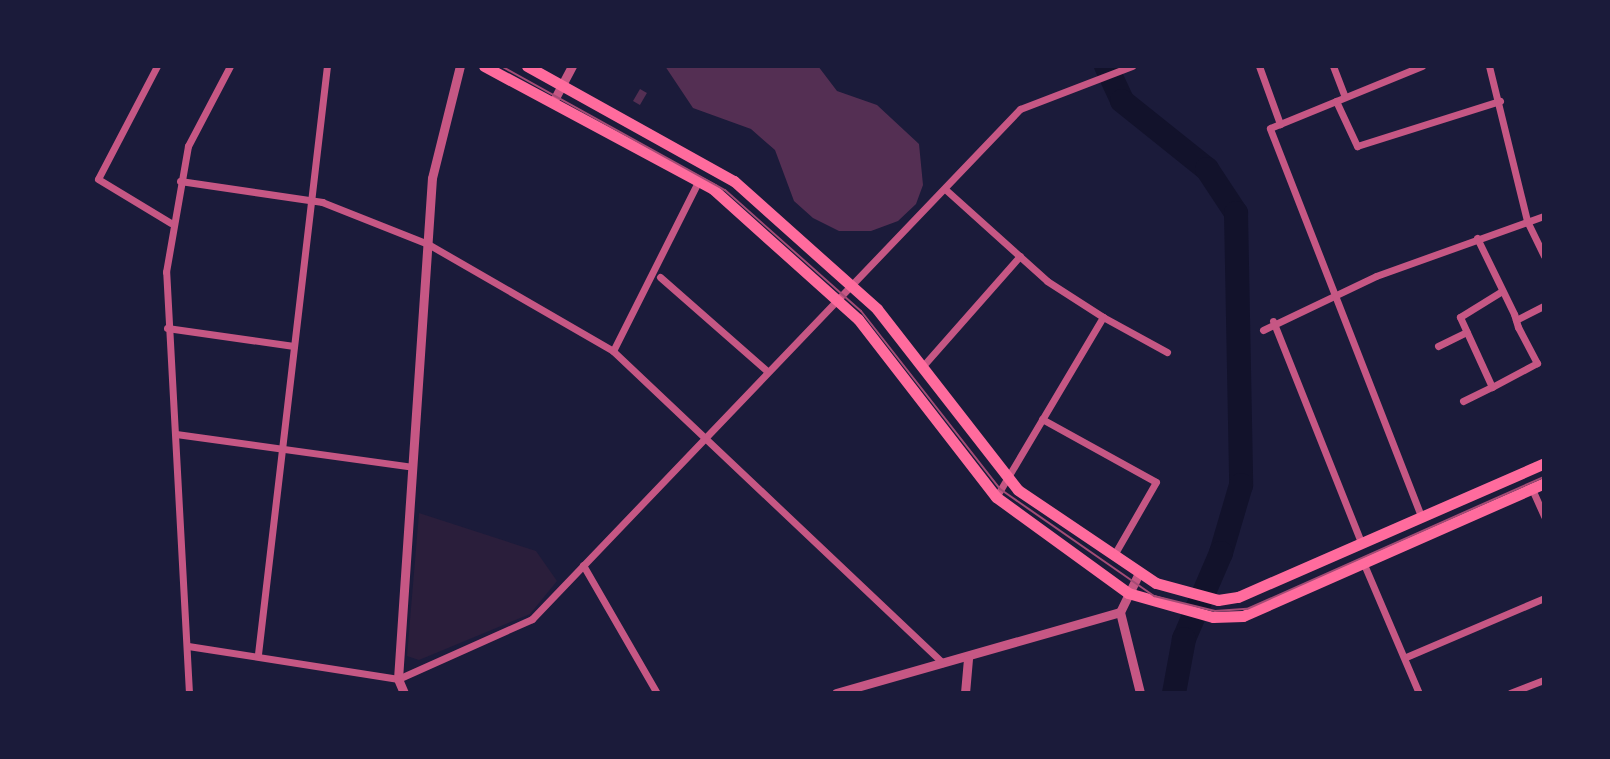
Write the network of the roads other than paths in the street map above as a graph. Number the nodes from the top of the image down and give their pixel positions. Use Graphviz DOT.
graph roads {
  1 [pos="157,66"];
  2 [pos="230,66"];
  3 [pos="327,66"];
  4 [pos="460,66"];
  5 [pos="484,66"];
  6 [pos="527,66"];
  7 [pos="572,66"];
  8 [pos="1132,66"];
  9 [pos="1259,66"];
  10 [pos="1333,66"];
  11 [pos="1422,66"];
  12 [pos="1489,66"];
  13 [pos="562,84"];
  14 [pos="1345,97"];
  15 [pos="1336,101"];
  16 [pos="1500,101"];
  17 [pos="553,102"];
  18 [pos="1280,124"];
  19 [pos="699,180"];
  20 [pos="180,181"];
  21 [pos="945,189"];
  22 [pos="312,200"];
  23 [pos="1544,216"];
  24 [pos="1527,221"];
  25 [pos="171,223"];
  26 [pos="1477,238"];
  27 [pos="428,244"];
  28 [pos="1020,256"];
  29 [pos="1544,256"];
  30 [pos="660,277"];
  31 [pos="851,285"];
  32 [pos="1502,291"];
  33 [pos="1335,293"];
  34 [pos="833,297"];
  35 [pos="1544,306"];
  36 [pos="1103,317"];
  37 [pos="1516,320"];
  38 [pos="1273,321"];
  39 [pos="167,328"];
  40 [pos="1263,330"];
  41 [pos="1467,332"];
  42 [pos="294,346"];
  43 [pos="1438,346"];
  44 [pos="613,351"];
  45 [pos="1167,352"];
  46 [pos="922,367"];
  47 [pos="767,371"];
  48 [pos="1492,387"];
  49 [pos="1463,401"];
  50 [pos="1042,419"];
  51 [pos="176,434"];
  52 [pos="705,437"];
  53 [pos="282,449"];
  54 [pos="1544,463"];
  55 [pos="413,467"];
  56 [pos="1006,478"];
  57 [pos="1544,483"];
  58 [pos="1532,489"];
  59 [pos="996,497"];
  60 [pos="1421,516"];
  61 [pos="1544,516"];
  62 [pos="1361,542"];
  63 [pos="1113,558"];
  64 [pos="1363,562"];
  65 [pos="583,565"];
  66 [pos="1138,575"];
  67 [pos="1128,593"];
  68 [pos="1544,598"];
  69 [pos="1120,612"];
  70 [pos="188,646"];
  71 [pos="258,654"];
  72 [pos="968,656"];
  73 [pos="1406,657"];
  74 [pos="944,664"];
  75 [pos="398,679"];
  76 [pos="1544,680"];
  77 [pos="189,693"];
  78 [pos="404,693"];
  79 [pos="657,693"];
  80 [pos="836,693"];
  81 [pos="965,693"];
  82 [pos="1140,693"];
  83 [pos="1419,693"];
  84 [pos="1510,693"];
  1 -- 25 [label="street"];
  2 -- 20 [label="street"];
  3 -- 22 [label="street"];
  4 -- 27 [label="street"];
  5 -- 17 [label="main road"];
  6 -- 13 [label="main road"];
  7 -- 13 [label="street"];
  8 -- 21 [label="street"];
  9 -- 18 [label="street"];
  10 -- 14 [label="street"];
  11 -- 14 [label="street"];
  12 -- 16 [label="street"];
  13 -- 17 [label="street"];
  13 -- 31 [label="main road"];
  14 -- 15 [label="street"];
  15 -- 16 [label="street"];
  15 -- 18 [label="street"];
  16 -- 24 [label="street"];
  17 -- 19 [label="main road"];
  18 -- 33 [label="street"];
  19 -- 34 [label="main road"];
  19 -- 44 [label="street"];
  20 -- 22 [label="street"];
  20 -- 25 [label="street"];
  21 -- 28 [label="street"];
  21 -- 31 [label="street"];
  22 -- 27 [label="street"];
  22 -- 42 [label="street"];
  23 -- 24 [label="street"];
  24 -- 26 [label="street"];
  24 -- 29 [label="street"];
  25 -- 39 [label="street"];
  26 -- 32 [label="street"];
  26 -- 33 [label="street"];
  27 -- 44 [label="street"];
  27 -- 55 [label="street"];
  28 -- 36 [label="street"];
  28 -- 46 [label="street"];
  30 -- 47 [label="street"];
  31 -- 34 [label="street"];
  31 -- 46 [label="main road"];
  32 -- 37 [label="street"];
  32 -- 41 [label="street"];
  33 -- 38 [label="street"];
  33 -- 60 [label="street"];
  34 -- 47 [label="street"];
  34 -- 59 [label="main road"];
  35 -- 37 [label="street"];
  36 -- 45 [label="street"];
  36 -- 50 [label="street"];
  37 -- 48 [label="street"];
  38 -- 40 [label="street"];
  38 -- 62 [label="street"];
  39 -- 42 [label="street"];
  39 -- 51 [label="street"];
  41 -- 43 [label="street"];
  41 -- 48 [label="street"];
  42 -- 53 [label="street"];
  44 -- 52 [label="street"];
  46 -- 56 [label="main road"];
  47 -- 52 [label="street"];
  48 -- 49 [label="street"];
  50 -- 56 [label="street"];
  50 -- 63 [label="street"];
  51 -- 53 [label="street"];
  51 -- 70 [label="street"];
  52 -- 65 [label="street"];
  52 -- 74 [label="street"];
  53 -- 55 [label="street"];
  53 -- 71 [label="street"];
  54 -- 60 [label="main road"];
  55 -- 75 [label="street"];
  56 -- 59 [label="street"];
  56 -- 63 [label="main road"];
  57 -- 58 [label="main road"];
  58 -- 61 [label="street"];
  58 -- 64 [label="main road"];
  59 -- 67 [label="main road"];
  60 -- 62 [label="main road"];
  62 -- 66 [label="main road"];
  63 -- 66 [label="main road"];
  64 -- 67 [label="main road"];
  64 -- 73 [label="street"];
  65 -- 75 [label="street"];
  65 -- 79 [label="street"];
  66 -- 67 [label="street"];
  67 -- 69 [label="street"];
  68 -- 73 [label="street"];
  69 -- 72 [label="street"];
  69 -- 82 [label="street"];
  70 -- 71 [label="street"];
  70 -- 77 [label="street"];
  71 -- 75 [label="street"];
  72 -- 74 [label="street"];
  72 -- 81 [label="street"];
  73 -- 83 [label="street"];
  74 -- 80 [label="street"];
  75 -- 78 [label="street"];
  76 -- 84 [label="street"];
}
